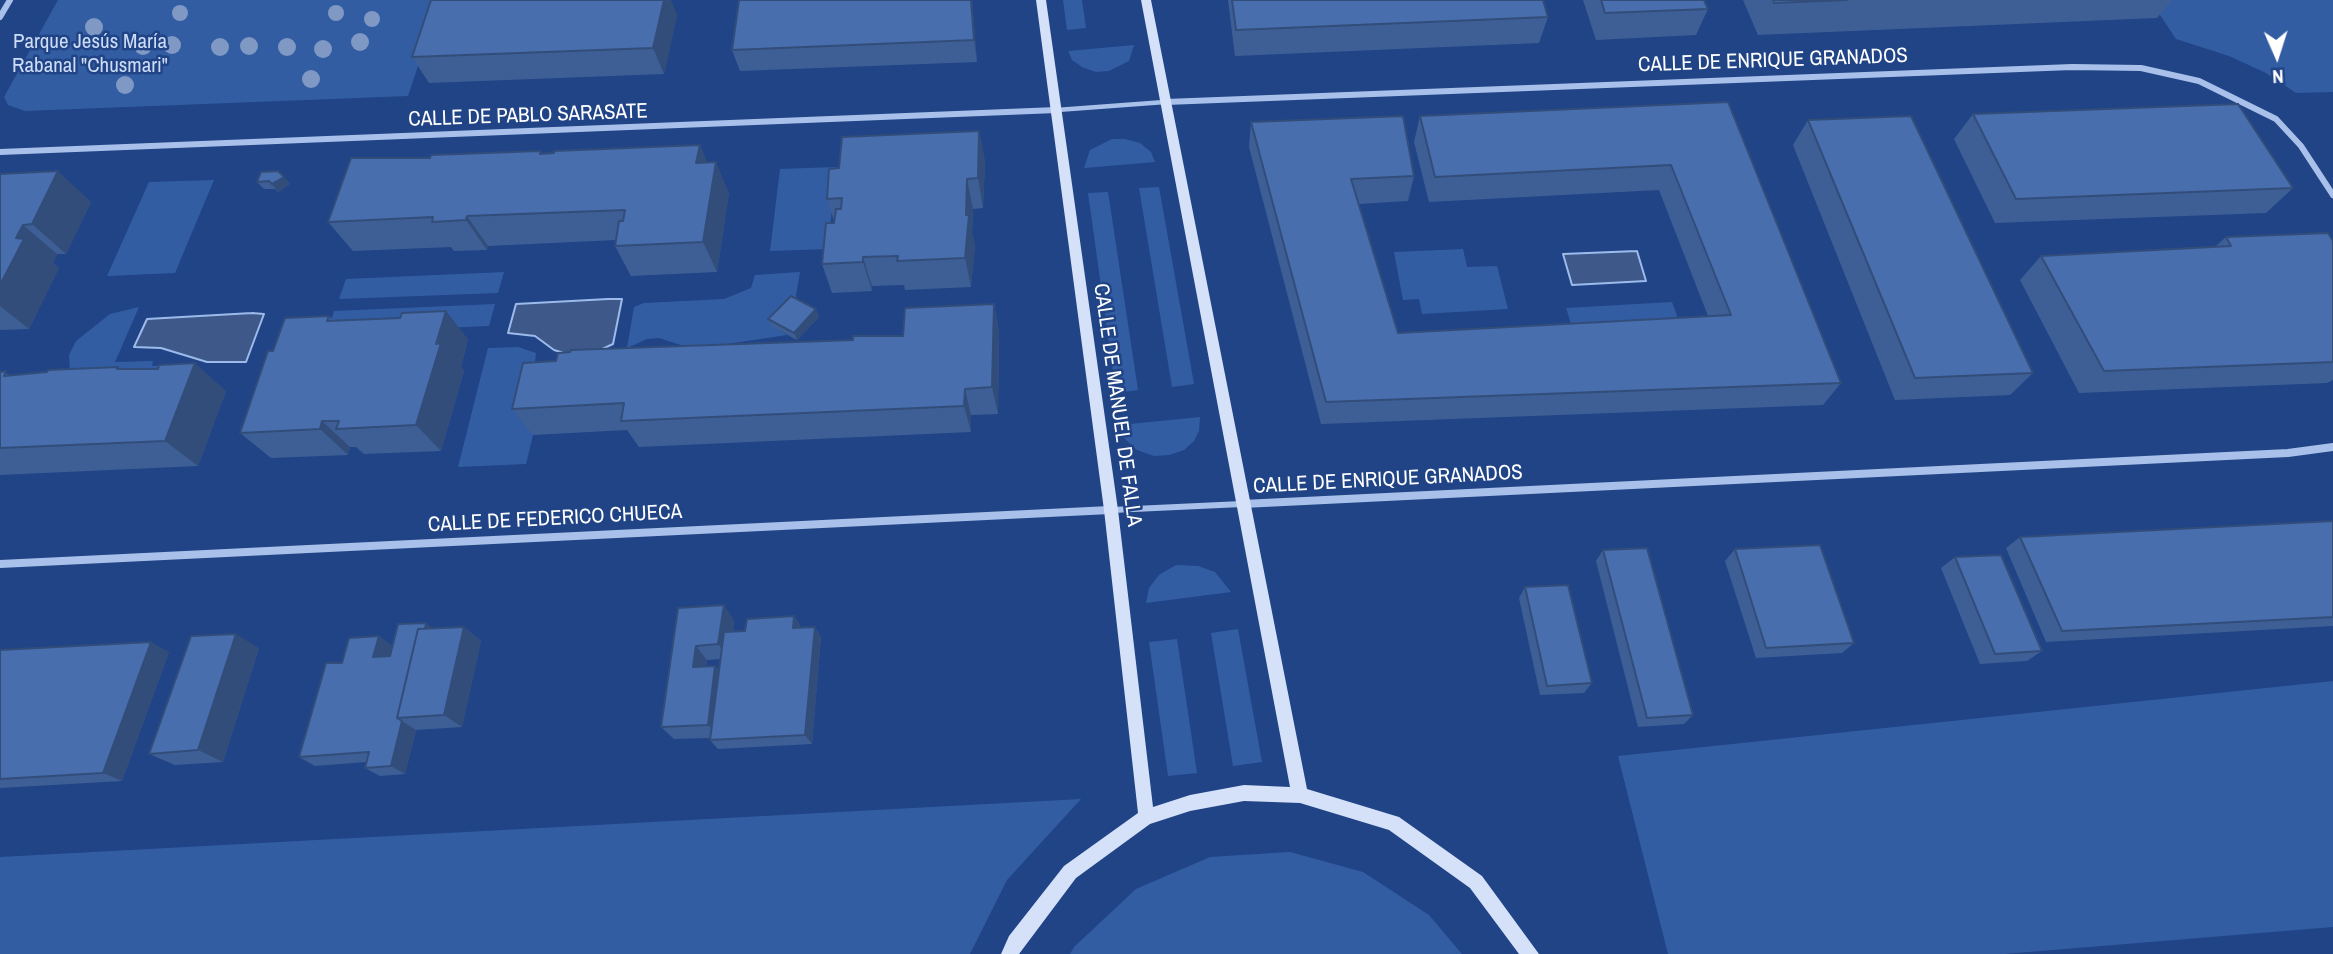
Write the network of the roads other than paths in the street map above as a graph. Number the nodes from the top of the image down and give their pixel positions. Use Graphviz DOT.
graph roads {
  1 [pos="10,0"];
  2 [pos="1041,0"];
  3 [pos="1146,0"];
  4 [pos="0,17"];
  5 [pos="1166,102"];
  6 [pos="1057,110"];
  7 [pos="0,152"];
  8 [pos="2333,195"];
  9 [pos="2333,447"];
  10 [pos="1242,504"];
  11 [pos="1111,510"];
  12 [pos="0,564"];
  13 [pos="1300,794"];
  14 [pos="1146,817"];
  15 [pos="1010,954"];
  16 [pos="1530,954"];
  1 -- 4 [label="street"];
  2 -- 6 [label="street, CALLE DE MANUEL DE FALLA"];
  3 -- 5 [label="street"];
  5 -- 6 [label="lane"];
  5 -- 8 [label="street, CALLE DE ENRIQUE GRANADOS"];
  5 -- 10 [label="street"];
  6 -- 7 [label="street, CALLE DE PABLO SARASATE"];
  6 -- 11 [label="street, CALLE DE MANUEL DE FALLA"];
  9 -- 10 [label="street, CALLE DE ENRIQUE GRANADOS"];
  10 -- 11 [label="lane"];
  10 -- 13 [label="street"];
  11 -- 12 [label="street, CALLE DE FEDERICO CHUECA"];
  11 -- 14 [label="street, CALLE DE MANUEL DE FALLA"];
  13 -- 14 [label="street"];
  13 -- 16 [label="street"];
  14 -- 15 [label="street"];
}
